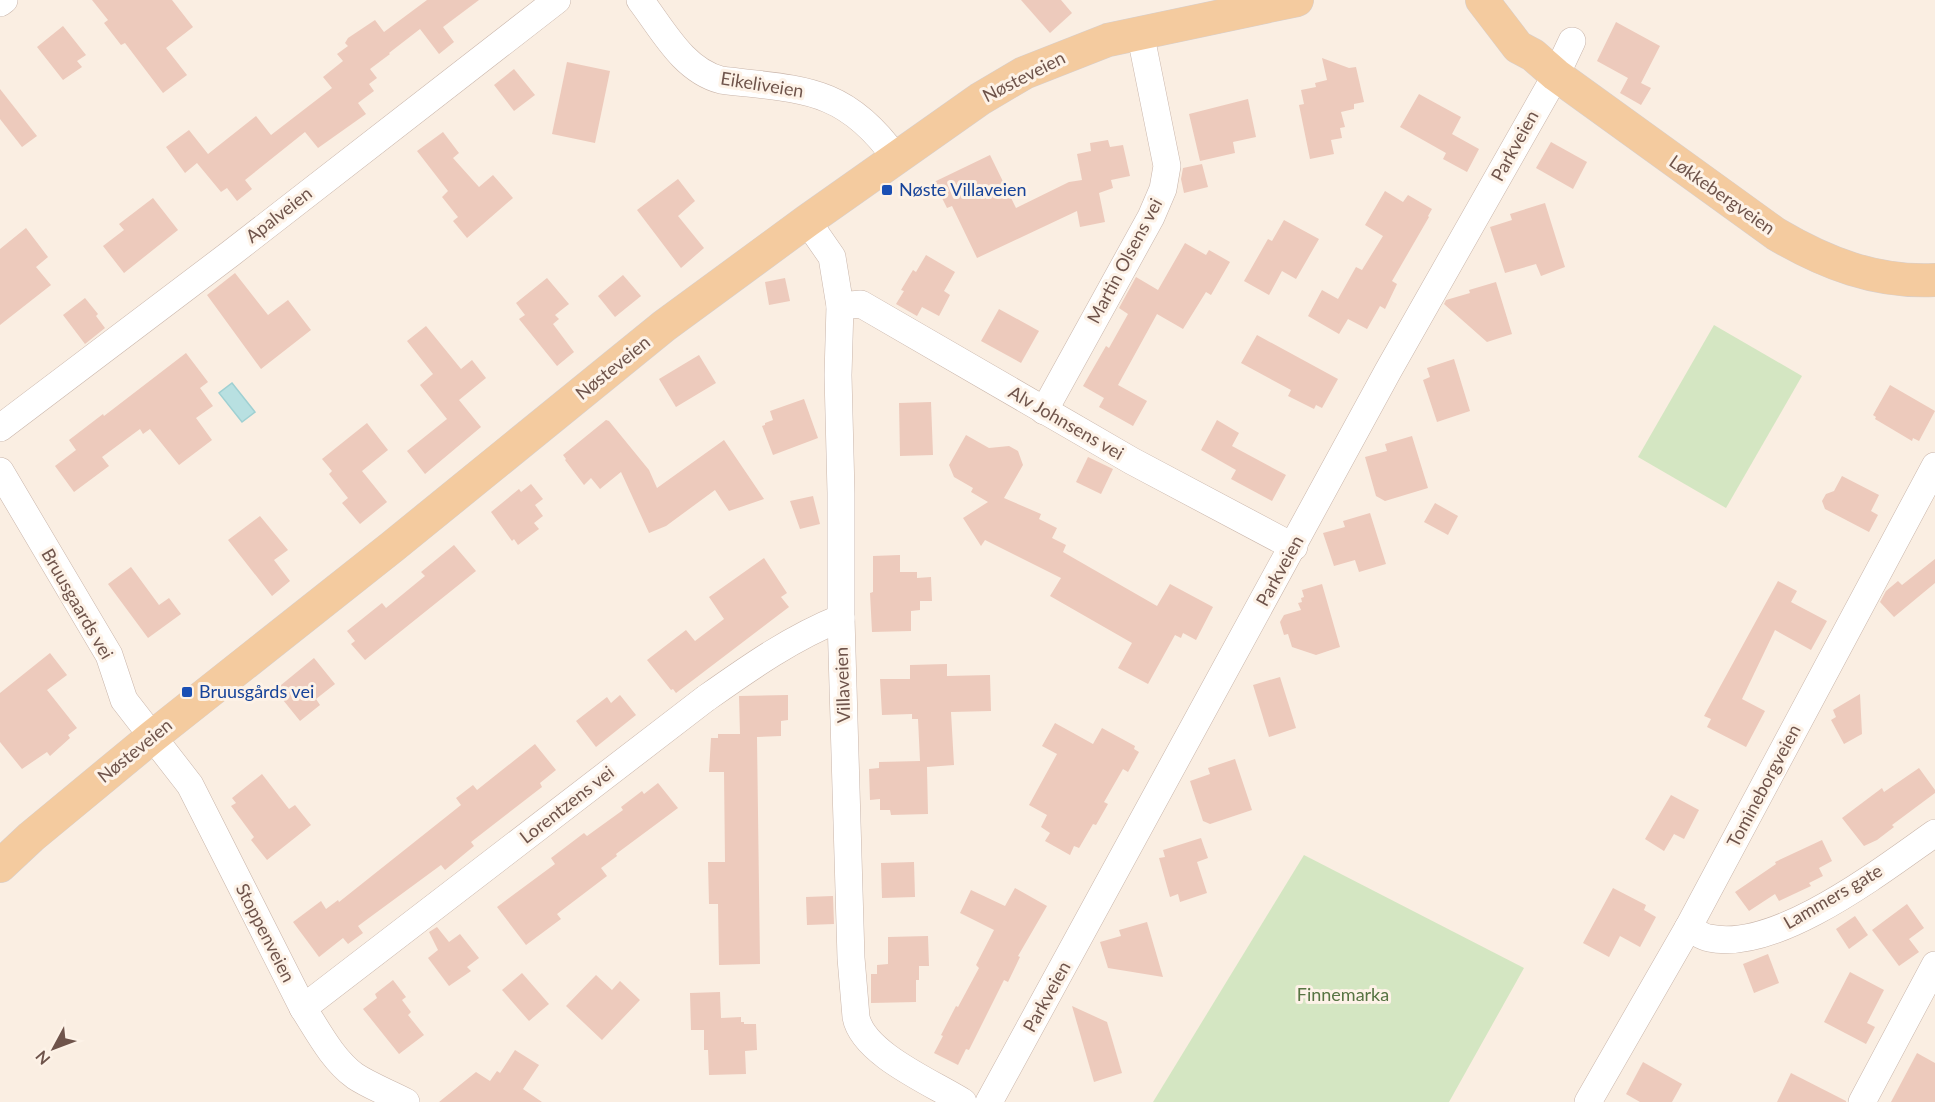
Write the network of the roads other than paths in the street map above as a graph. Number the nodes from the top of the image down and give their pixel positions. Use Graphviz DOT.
graph roads {
  1 [pos="4,0"];
  2 [pos="557,0"];
  3 [pos="640,0"];
  4 [pos="1297,0"];
  5 [pos="1482,0"];
  6 [pos="1512,0"];
  7 [pos="0,3"];
  8 [pos="1140,32"];
  9 [pos="1572,41"];
  10 [pos="1545,65"];
  11 [pos="895,157"];
  12 [pos="807,220"];
  13 [pos="1935,280"];
  14 [pos="840,306"];
  15 [pos="1044,411"];
  16 [pos="0,429"];
  17 [pos="1935,466"];
  18 [pos="0,471"];
  19 [pos="1294,547"];
  20 [pos="841,618"];
  21 [pos="152,737"];
  22 [pos="1935,833"];
  23 [pos="0,866"];
  24 [pos="1688,928"];
  25 [pos="1935,965"];
  26 [pos="303,1008"];
  27 [pos="406,1102"];
  28 [pos="963,1102"];
  29 [pos="989,1102"];
  30 [pos="1587,1102"];
  31 [pos="1862,1102"];
  1 -- 7 [label="street"];
  2 -- 16 [label="street, Apalveien"];
  3 -- 11 [label="street, Eikeliveien"];
  4 -- 8 [label="main road, Nøsteveien"];
  5 -- 10 [label="main road, Løkkebergveien"];
  6 -- 10 [label="main road"];
  8 -- 11 [label="main road, Nøsteveien"];
  8 -- 15 [label="street, Martin Olsens vei"];
  9 -- 10 [label="street, Parkveien"];
  10 -- 13 [label="main road, Løkkebergveien"];
  10 -- 19 [label="street, Parkveien"];
  11 -- 12 [label="main road, Nøsteveien"];
  12 -- 14 [label="street, Villaveien"];
  12 -- 21 [label="main road, Nøsteveien"];
  14 -- 15 [label="street, Alv Johnsens vei"];
  14 -- 20 [label="street, Villaveien"];
  15 -- 19 [label="street, Alv Johnsens vei"];
  17 -- 24 [label="street, Tomineborgveien"];
  18 -- 21 [label="street, Bruusgaards vei"];
  19 -- 29 [label="street, Parkveien"];
  20 -- 26 [label="street, Lorentzens vei"];
  20 -- 28 [label="street, Villaveien"];
  21 -- 23 [label="main road, Nøsteveien"];
  21 -- 26 [label="street, Stoppenveien"];
  22 -- 24 [label="street, Lammers gate"];
  24 -- 30 [label="street, Tomineborgveien"];
  25 -- 31 [label="street"];
  26 -- 27 [label="street, Stoppenveien"];
}
